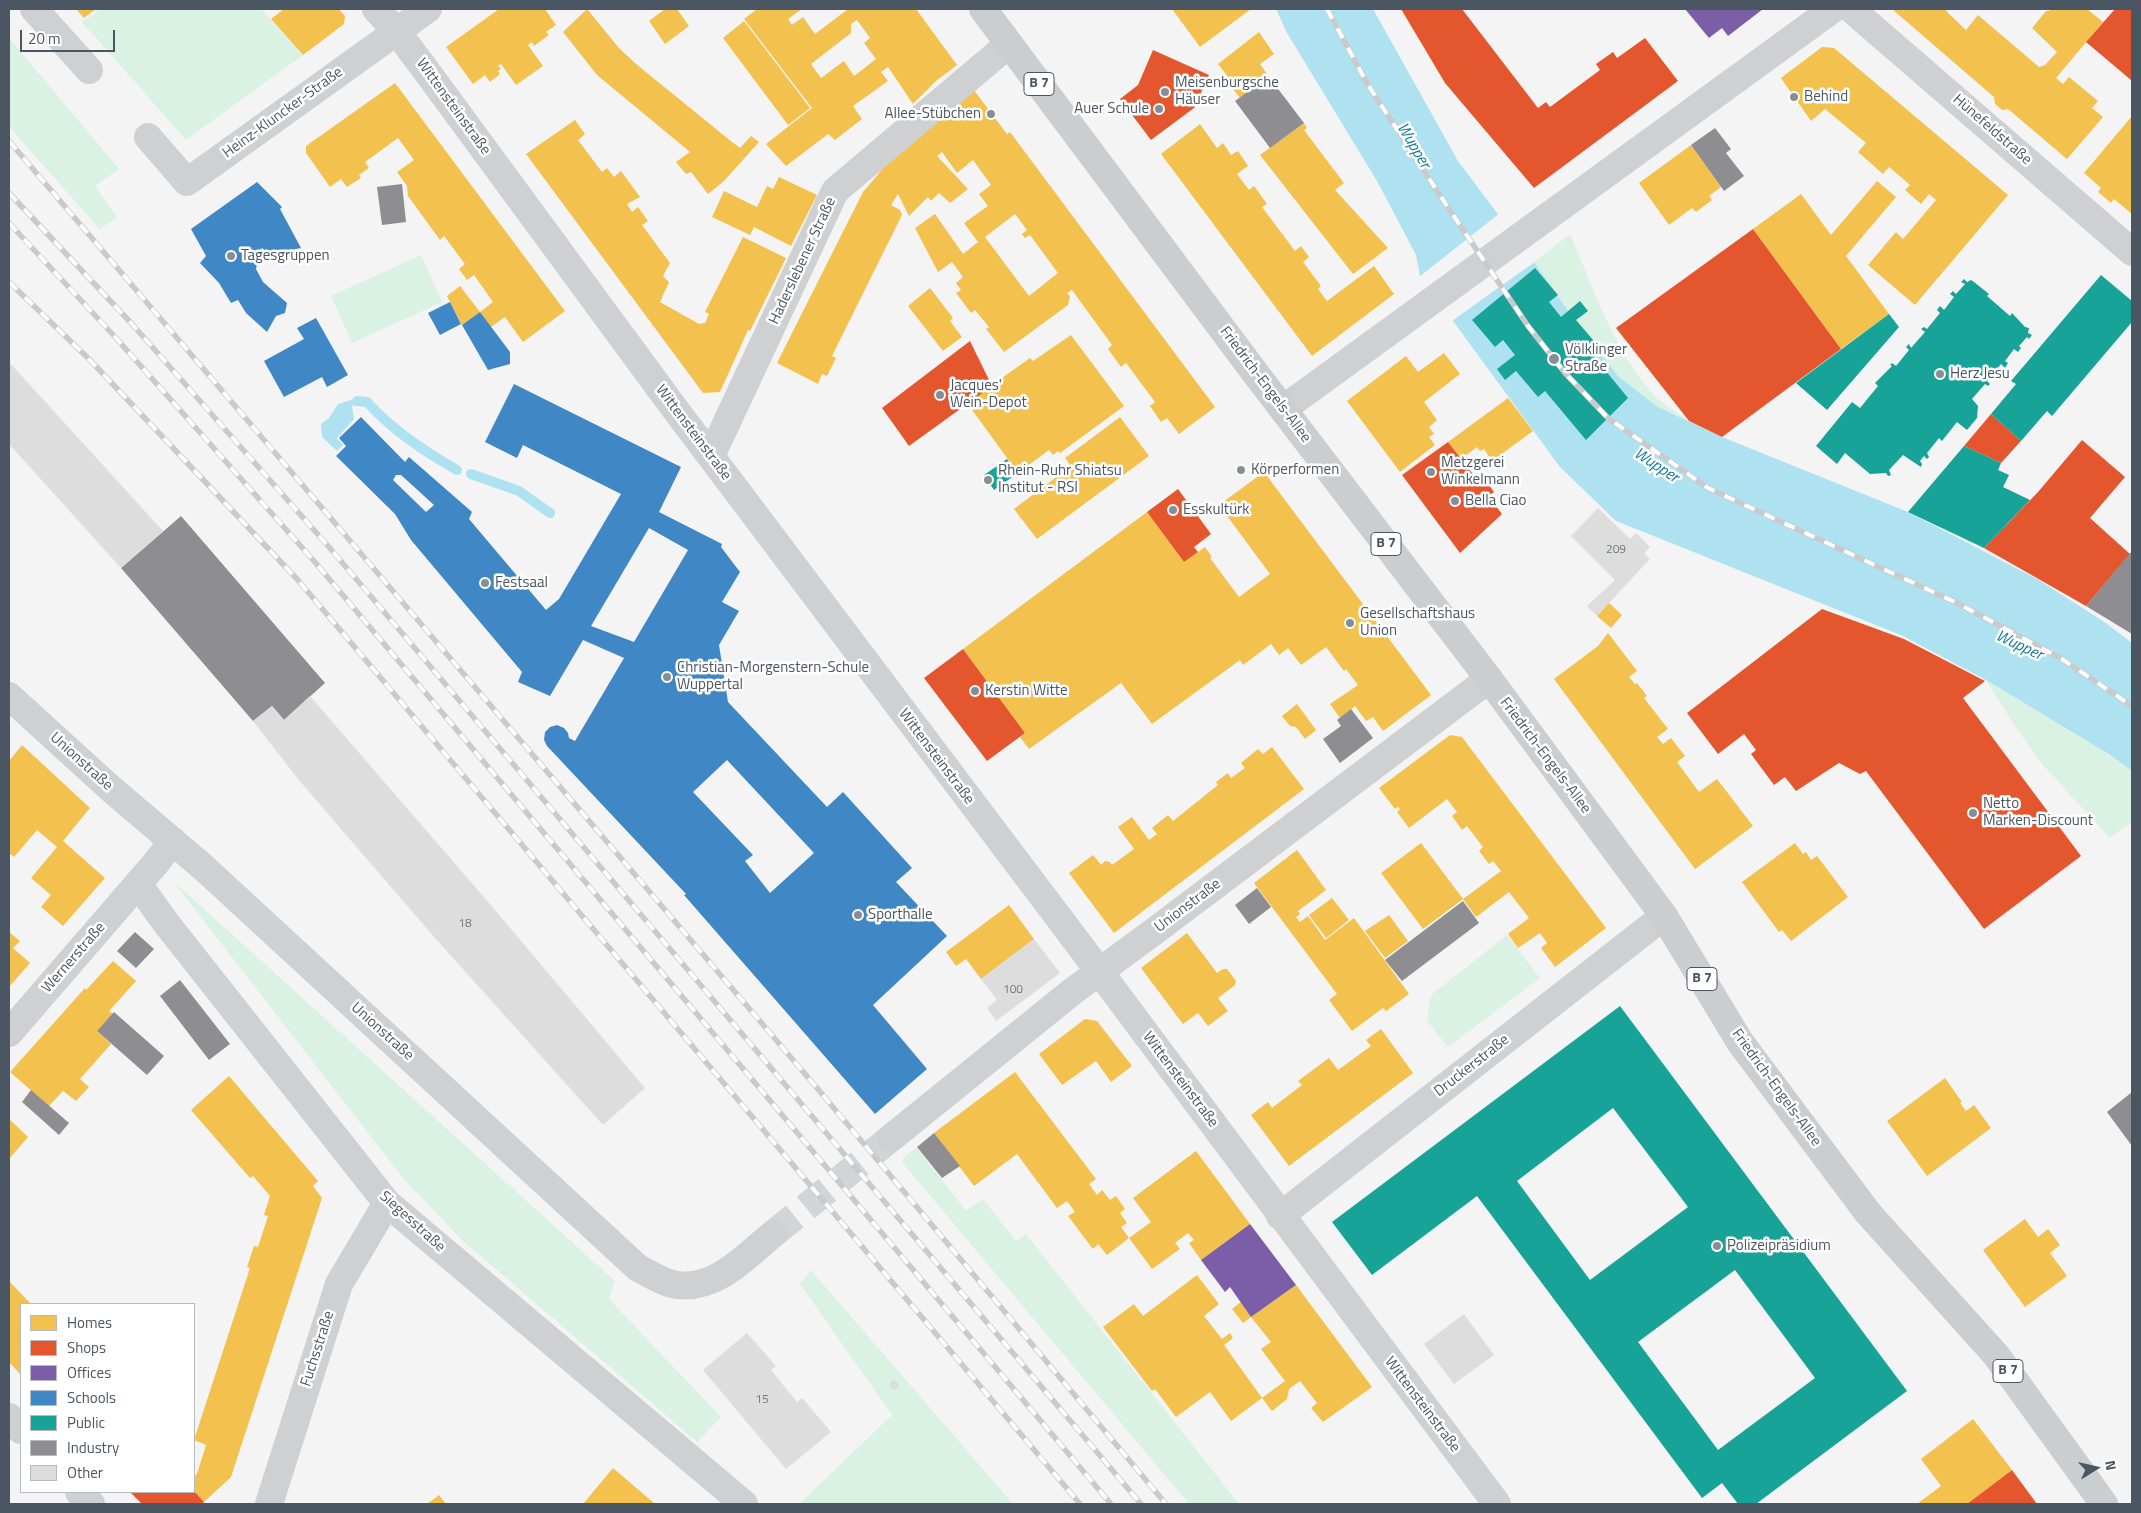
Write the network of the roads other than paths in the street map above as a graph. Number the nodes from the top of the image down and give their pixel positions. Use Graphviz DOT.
graph roads {
  1 [pos="34,9"];
  2 [pos="376,9"];
  3 [pos="428,9"];
  4 [pos="983,9"];
  5 [pos="1833,9"];
  6 [pos="1851,9"];
  7 [pos="397,32"];
  8 [pos="1009,44"];
  9 [pos="89,70"];
  10 [pos="148,137"];
  11 [pos="2132,252"];
  12 [pos="1283,409"];
  13 [pos="711,456"];
  14 [pos="1489,679"];
  15 [pos="9,696"];
  16 [pos="173,841"];
  17 [pos="138,884"];
  18 [pos="1664,916"];
  19 [pos="1099,971"];
  20 [pos="9,1033"];
  21 [pos="891,1138"];
  22 [pos="387,1203"];
  23 [pos="1280,1216"];
  24 [pos="773,1234"];
  25 [pos="9,1417"];
  26 [pos="20,1429"];
  27 [pos="80,1493"];
  28 [pos="91,1504"];
  29 [pos="269,1504"];
  30 [pos="744,1504"];
  31 [pos="1497,1504"];
  32 [pos="2104,1504"];
  1 -- 9 [label="street"];
  2 -- 7 [label="street, Wittensteinstraße"];
  3 -- 7 [label="street, Heinz-Kluncker-Straße"];
  4 -- 8 [label="main road, Friedrich-Engels-Allee / B 7"];
  5 -- 12 [label="street"];
  6 -- 11 [label="street, Hünefeldstraße"];
  7 -- 10 [label="street, Heinz-Kluncker-Straße"];
  7 -- 13 [label="street, Wittensteinstraße"];
  8 -- 12 [label="main road, Friedrich-Engels-Allee / B 7"];
  8 -- 13 [label="street, Haderslebener Straße"];
  12 -- 14 [label="main road, Friedrich-Engels-Allee / B 7"];
  13 -- 19 [label="street, Wittensteinstraße"];
  14 -- 18 [label="main road, Friedrich-Engels-Allee / B 7"];
  14 -- 19 [label="street, Unionstraße"];
  15 -- 16 [label="street, Unionstraße"];
  16 -- 17 [label="street, Wernerstraße"];
  16 -- 24 [label="street, Unionstraße"];
  17 -- 20 [label="street, Wernerstraße"];
  17 -- 22 [label="street, Siegesstraße"];
  18 -- 23 [label="street, Druckerstraße"];
  18 -- 32 [label="main road, Friedrich-Engels-Allee / B 7"];
  19 -- 21 [label="street, Unionstraße"];
  19 -- 23 [label="street, Wittensteinstraße"];
  22 -- 29 [label="street, Fuchsstraße"];
  22 -- 30 [label="street, Siegesstraße"];
  23 -- 31 [label="street, Wittensteinstraße"];
  25 -- 26 [label="street"];
  27 -- 28 [label="street"];
}
